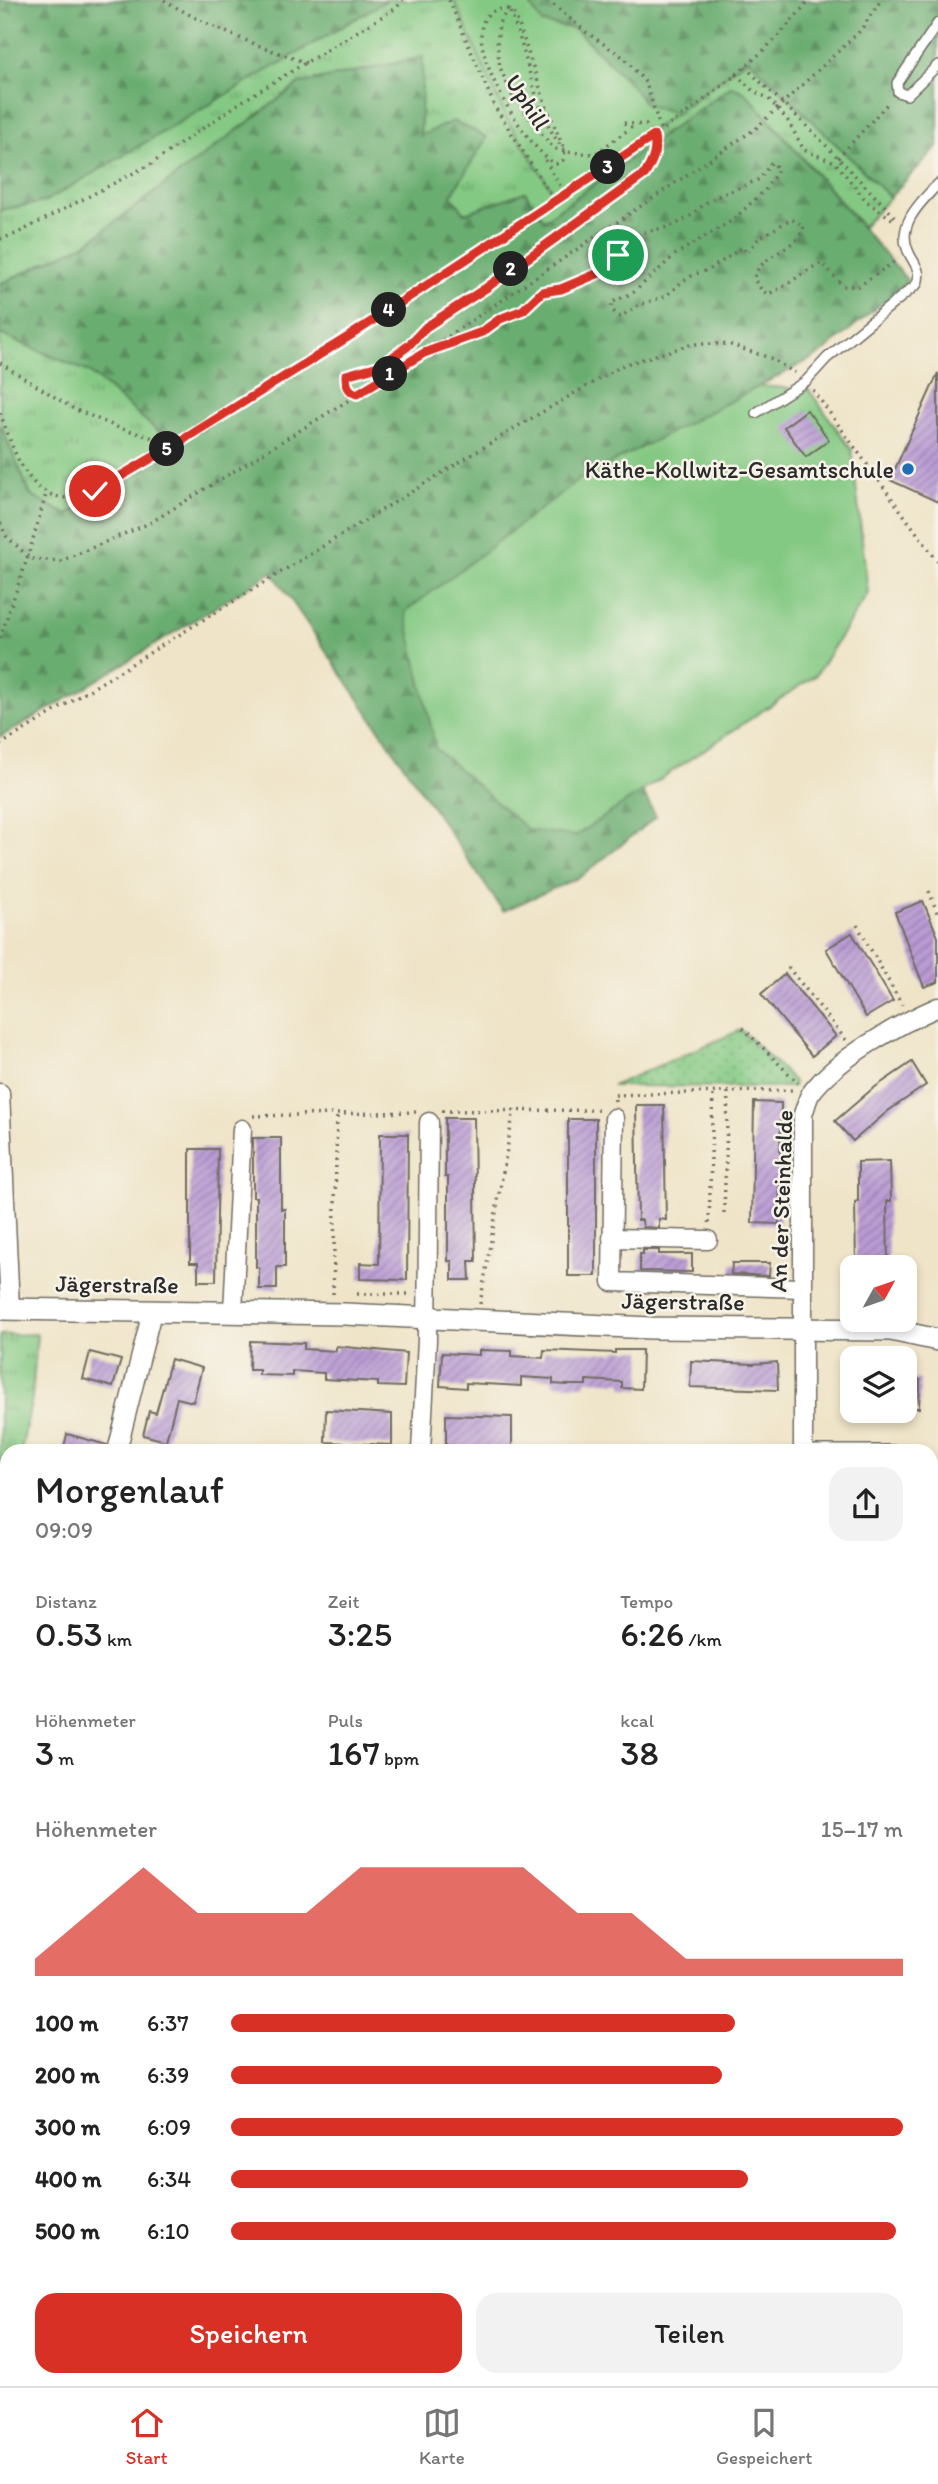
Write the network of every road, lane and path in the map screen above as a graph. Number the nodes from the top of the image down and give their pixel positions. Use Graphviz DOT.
graph roads {
  1 [pos="164,0"];
  2 [pos="402,0"];
  3 [pos="449,0"];
  4 [pos="548,0"];
  5 [pos="809,0"];
  6 [pos="881,0"];
  7 [pos="508,9"];
  8 [pos="938,23"];
  9 [pos="306,64"];
  10 [pos="938,65"];
  11 [pos="745,67"];
  12 [pos="736,74"];
  13 [pos="898,92"];
  14 [pos="784,104"];
  15 [pos="778,109"];
  16 [pos="624,123"];
  17 [pos="636,124"];
  18 [pos="661,131"];
  19 [pos="654,136"];
  20 [pos="565,152"];
  21 [pos="542,155"];
  22 [pos="836,160"];
  23 [pos="938,184"];
  24 [pos="566,196"];
  25 [pos="555,203"];
  26 [pos="905,229"];
  27 [pos="0,239"];
  28 [pos="908,251"];
  29 [pos="424,353"];
  30 [pos="0,363"];
  31 [pos="806,381"];
  32 [pos="357,394"];
  33 [pos="0,413"];
  34 [pos="756,413"];
  35 [pos="176,444"];
  36 [pos="47,491"];
  37 [pos="0,523"];
  38 [pos="28,556"];
  39 [pos="938,562"];
  40 [pos="0,638"];
  41 [pos="0,745"];
  42 [pos="929,891"];
  43 [pos="938,915"];
  44 [pos="857,925"];
  45 [pos="788,967"];
  46 [pos="938,1007"];
  47 [pos="910,1019"];
  48 [pos="743,1028"];
  49 [pos="856,1052"];
  50 [pos="728,1091"];
  51 [pos="713,1092"];
  52 [pos="0,1093"];
  53 [pos="514,1109"];
  54 [pos="337,1114"];
  55 [pos="614,1114"];
  56 [pos="429,1117"];
  57 [pos="242,1129"];
  58 [pos="724,1213"];
  59 [pos="612,1238"];
  60 [pos="708,1240"];
  61 [pos="802,1288"];
  62 [pos="333,1294"];
  63 [pos="5,1309"];
  64 [pos="152,1312"];
  65 [pos="233,1312"];
  66 [pos="426,1319"];
  67 [pos="477,1320"];
  68 [pos="802,1330"];
  69 [pos="938,1340"];
  70 [pos="119,1444"];
  71 [pos="421,1444"];
  72 [pos="803,1444"];
  1 -- 9 [label="path"];
  2 -- 9 [label="path"];
  3 -- 25 [label="path"];
  4 -- 18 [label="path"];
  5 -- 11 [label="path"];
  6 -- 14 [label="path"];
  7 -- 20 [label="path"];
  7 -- 20 [label="path"];
  7 -- 21 [label="path, Uphill"];
  8 -- 13 [label="lane"];
  9 -- 27 [label="path"];
  10 -- 13 [label="lane"];
  11 -- 12 [label="path"];
  11 -- 14 [label="path"];
  12 -- 15 [label="path"];
  12 -- 18 [label="path"];
  13 -- 22 [label="path"];
  14 -- 15 [label="path"];
  14 -- 22 [label="path"];
  15 -- 22 [label="path"];
  15 -- 29 [label="path"];
  16 -- 17 [label="path"];
  17 -- 19 [label="path"];
  17 -- 20 [label="path"];
  18 -- 19 [label="path"];
  19 -- 24 [label="path"];
  19 -- 32 [label="path"];
  20 -- 21 [label="path, Uphill"];
  21 -- 24 [label="path"];
  22 -- 26 [label="path"];
  22 -- 26 [label="path"];
  23 -- 26 [label="lane"];
  24 -- 25 [label="path"];
  25 -- 35 [label="path"];
  26 -- 28 [label="lane"];
  28 -- 29 [label="path"];
  28 -- 31 [label="lane"];
  29 -- 32 [label="path"];
  30 -- 35 [label="path"];
  31 -- 34 [label="lane"];
  31 -- 39 [label="path"];
  31 -- 41 [label="path"];
  32 -- 38 [label="path"];
  33 -- 36 [label="path"];
  35 -- 36 [label="path"];
  36 -- 38 [label="path"];
  37 -- 38 [label="path"];
  38 -- 40 [label="path"];
  42 -- 43 [label="path"];
  44 -- 47 [label="path"];
  45 -- 49 [label="path"];
  46 -- 47 [label="street, An der Steinhalde"];
  47 -- 49 [label="street, An der Steinhalde"];
  48 -- 50 [label="path"];
  49 -- 61 [label="street, An der Steinhalde"];
  50 -- 51 [label="path"];
  50 -- 58 [label="path"];
  51 -- 55 [label="path"];
  51 -- 60 [label="path"];
  52 -- 63 [label="street"];
  53 -- 55 [label="path"];
  53 -- 56 [label="path"];
  53 -- 67 [label="path"];
  54 -- 56 [label="path"];
  54 -- 57 [label="path"];
  54 -- 62 [label="path"];
  55 -- 59 [label="street, Jägerstraße"];
  56 -- 66 [label="street"];
  57 -- 65 [label="street"];
  59 -- 60 [label="street"];
  59 -- 61 [label="street, Jägerstraße"];
  61 -- 68 [label="street, An der Steinhalde"];
  63 -- 64 [label="street, Jägerstraße"];
  64 -- 65 [label="street, Jägerstraße"];
  64 -- 70 [label="street"];
  65 -- 66 [label="street, Jägerstraße"];
  66 -- 67 [label="street, Jägerstraße"];
  66 -- 71 [label="street"];
  67 -- 68 [label="street, Jägerstraße"];
  68 -- 69 [label="street, Jägerstraße"];
  68 -- 72 [label="street, An der Steinhalde"];
}
